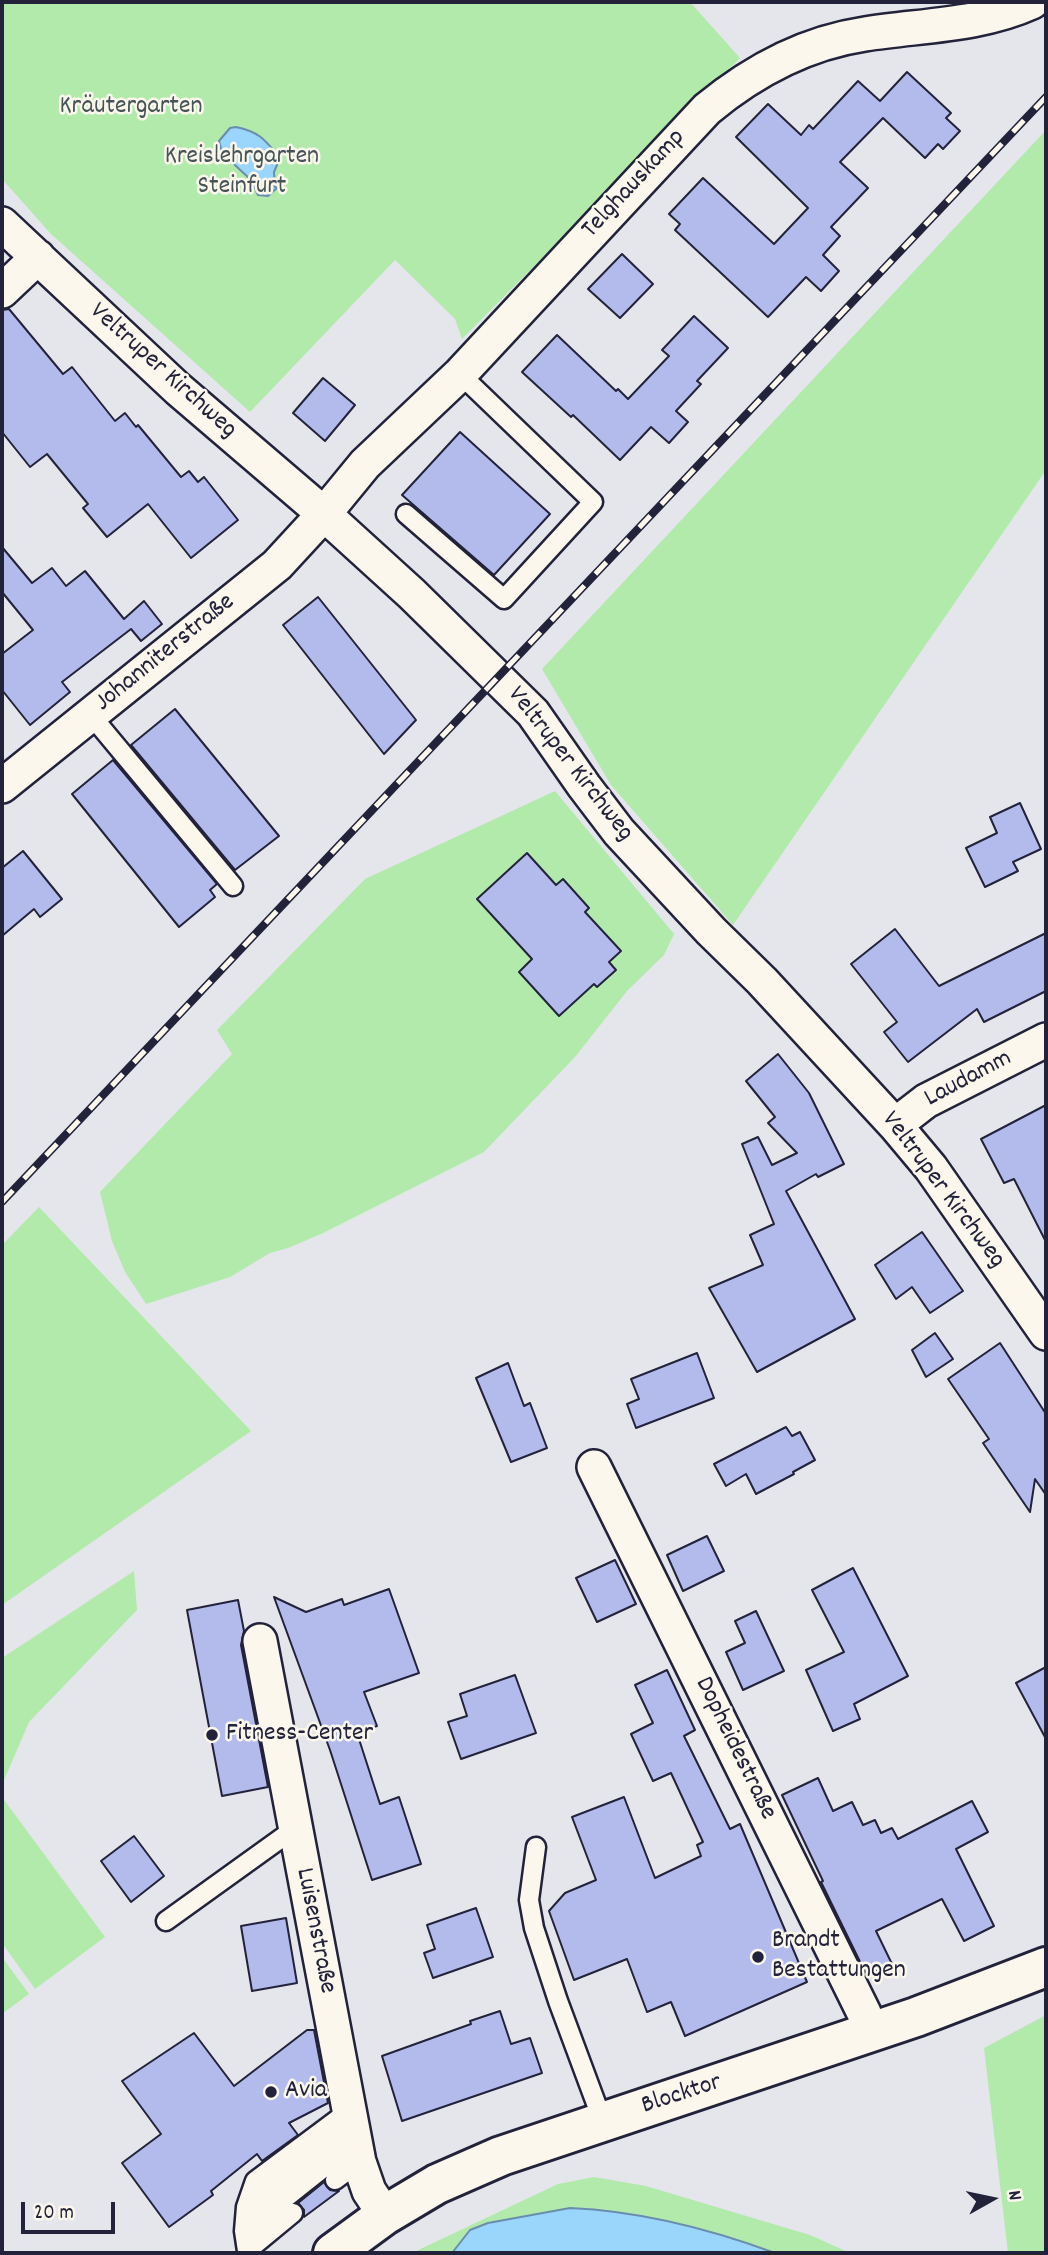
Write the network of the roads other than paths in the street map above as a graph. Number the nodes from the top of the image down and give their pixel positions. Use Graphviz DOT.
graph roads {
  1 [pos="1032,2"];
  2 [pos="2,224"];
  3 [pos="38,257"];
  4 [pos="2,290"];
  5 [pos="460,374"];
  6 [pos="324,514"];
  7 [pos="406,514"];
  8 [pos="90,714"];
  9 [pos="2,786"];
  10 [pos="233,886"];
  11 [pos="1046,1040"];
  12 [pos="895,1125"];
  13 [pos="1046,1333"];
  14 [pos="594,1467"];
  15 [pos="260,1641"];
  16 [pos="294,1829"];
  17 [pos="536,1847"];
  18 [pos="166,1921"];
  19 [pos="1046,1967"];
  20 [pos="870,2033"];
  21 [pos="603,2122"];
  22 [pos="350,2144"];
  23 [pos="293,2213"];
  24 [pos="385,2215"];
  25 [pos="244,2231"];
  26 [pos="248,2252"];
  27 [pos="333,2253"];
  1 -- 5 [label="street, Telghauskamp"];
  2 -- 3 [label="street, Veltruper Kirchweg"];
  3 -- 4 [label="street"];
  3 -- 6 [label="street, Veltruper Kirchweg"];
  5 -- 6 [label="street, Telghauskamp"];
  5 -- 7 [label="lane"];
  6 -- 8 [label="street, Johanniterstraße"];
  6 -- 12 [label="street, Veltruper Kirchweg"];
  8 -- 9 [label="street, Johanniterstraße"];
  8 -- 10 [label="lane"];
  11 -- 12 [label="street, Laudamm"];
  12 -- 13 [label="street, Veltruper Kirchweg"];
  14 -- 20 [label="street, Dopheidestraße"];
  15 -- 16 [label="street, Luisenstraße"];
  16 -- 18 [label="lane"];
  16 -- 22 [label="street, Luisenstraße"];
  17 -- 21 [label="lane"];
  19 -- 20 [label="main road, Blocktor"];
  20 -- 21 [label="main road, Blocktor"];
  21 -- 24 [label="main road, Blocktor"];
  22 -- 24 [label="street, Luisenstraße"];
  22 -- 25 [label="lane"];
  22 -- 25 [label="lane"];
  23 -- 26 [label="lane"];
  24 -- 27 [label="main road, Blocktor"];
  25 -- 26 [label="lane"];
}
